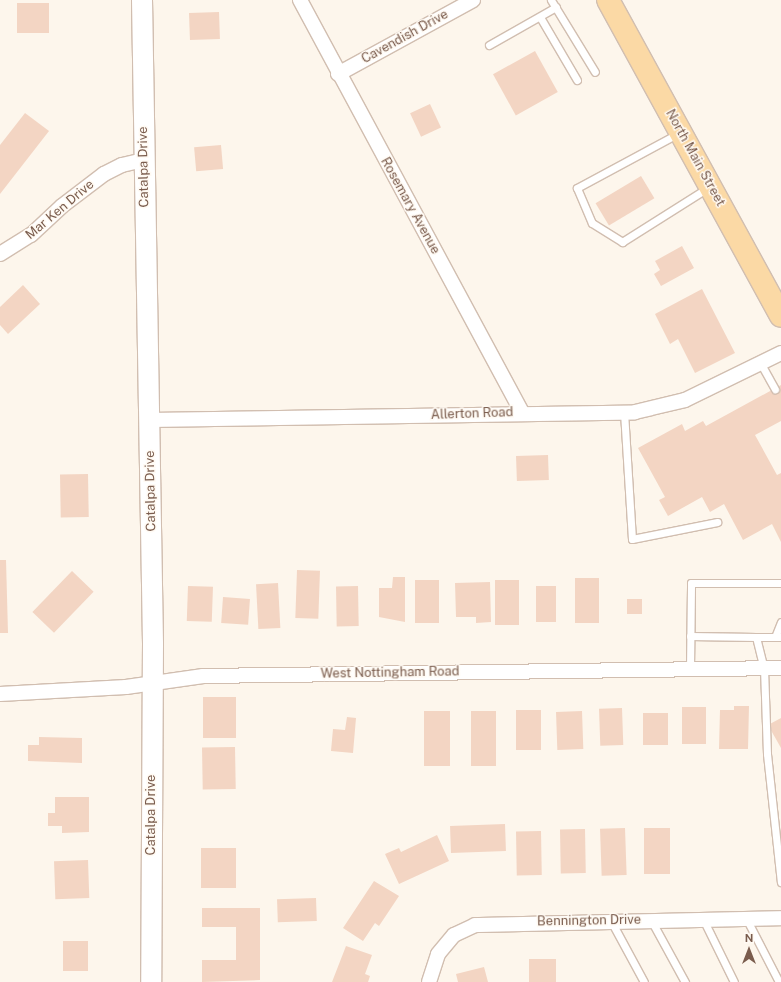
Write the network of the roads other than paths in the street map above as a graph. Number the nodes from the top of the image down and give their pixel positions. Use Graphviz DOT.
graph roads {
  1 [pos="142,0"];
  2 [pos="300,0"];
  3 [pos="473,0"];
  4 [pos="551,0"];
  5 [pos="608,0"];
  6 [pos="556,7"];
  7 [pos="540,17"];
  8 [pos="489,45"];
  9 [pos="595,72"];
  10 [pos="338,74"];
  11 [pos="577,80"];
  12 [pos="680,132"];
  13 [pos="143,160"];
  14 [pos="710,186"];
  15 [pos="0,254"];
  16 [pos="781,316"];
  17 [pos="781,353"];
  18 [pos="761,364"];
  19 [pos="775,388"];
  20 [pos="522,412"];
  21 [pos="624,412"];
  22 [pos="150,420"];
  23 [pos="717,522"];
  24 [pos="781,583"];
  25 [pos="781,622"];
  26 [pos="690,636"];
  27 [pos="756,637"];
  28 [pos="778,637"];
  29 [pos="764,668"];
  30 [pos="781,668"];
  31 [pos="690,669"];
  32 [pos="153,683"];
  33 [pos="0,694"];
  34 [pos="781,878"];
  35 [pos="781,882"];
  36 [pos="746,918"];
  37 [pos="781,918"];
  38 [pos="703,919"];
  39 [pos="650,920"];
  40 [pos="611,921"];
  41 [pos="151,982"];
  42 [pos="429,982"];
  43 [pos="644,982"];
  44 [pos="685,982"];
  45 [pos="734,982"];
  46 [pos="779,982"];
  1 -- 13 [label="street, Catalpa Drive"];
  2 -- 10 [label="street, Rosemary Avenue"];
  3 -- 10 [label="street, Cavendish Drive"];
  4 -- 6 [label="lane"];
  5 -- 12 [label="main road, North Main Street"];
  6 -- 7 [label="lane"];
  6 -- 9 [label="lane"];
  7 -- 8 [label="lane"];
  7 -- 11 [label="lane"];
  10 -- 20 [label="street, Rosemary Avenue"];
  12 -- 14 [label="main road, North Main Street"];
  12 -- 14 [label="lane"];
  13 -- 15 [label="street, Mar Ken Drive"];
  13 -- 22 [label="street, Catalpa Drive"];
  14 -- 16 [label="main road, North Main Street"];
  17 -- 18 [label="street, Allerton Road"];
  18 -- 19 [label="lane"];
  18 -- 21 [label="street, Allerton Road"];
  20 -- 21 [label="street, Allerton Road"];
  20 -- 22 [label="street, Allerton Road"];
  21 -- 23 [label="lane"];
  22 -- 32 [label="street, Catalpa Drive"];
  24 -- 26 [label="lane"];
  25 -- 28 [label="lane"];
  26 -- 27 [label="lane"];
  26 -- 31 [label="lane"];
  27 -- 28 [label="lane"];
  27 -- 29 [label="lane"];
  29 -- 30 [label="street, West Nottingham Road"];
  29 -- 31 [label="street, West Nottingham Road"];
  29 -- 34 [label="lane"];
  31 -- 32 [label="street, West Nottingham Road"];
  32 -- 33 [label="street, West Nottingham Road"];
  32 -- 41 [label="street, Catalpa Drive"];
  34 -- 35 [label="lane"];
  36 -- 37 [label="street, Bennington Drive"];
  36 -- 38 [label="street, Bennington Drive"];
  36 -- 46 [label="lane"];
  38 -- 39 [label="street, Bennington Drive"];
  38 -- 45 [label="lane"];
  39 -- 40 [label="street, Bennington Drive"];
  39 -- 44 [label="lane"];
  40 -- 42 [label="street, Bennington Drive"];
  40 -- 43 [label="lane"];
}
